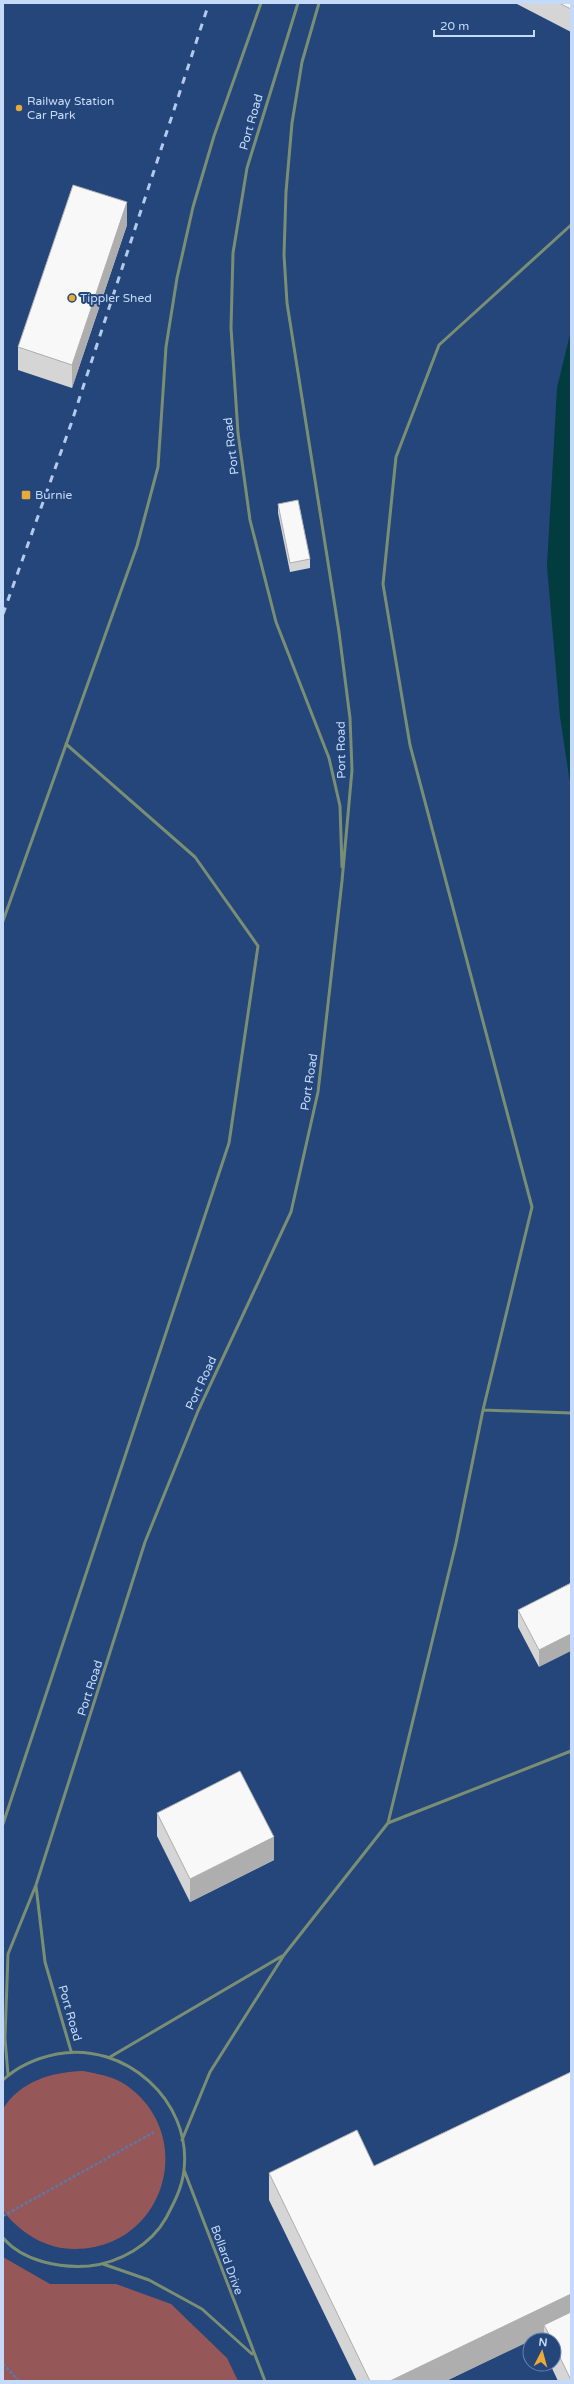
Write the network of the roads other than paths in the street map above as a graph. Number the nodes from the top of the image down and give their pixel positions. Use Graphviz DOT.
graph roads {
  1 [pos="261,3"];
  2 [pos="298,3"];
  3 [pos="319,3"];
  4 [pos="571,225"];
  5 [pos="66,744"];
  6 [pos="342,881"];
  7 [pos="3,921"];
  8 [pos="483,1410"];
  9 [pos="571,1413"];
  10 [pos="571,1751"];
  11 [pos="388,1823"];
  12 [pos="3,1824"];
  13 [pos="36,1885"];
  14 [pos="284,1955"];
  15 [pos="72,2052"];
  16 [pos="110,2057"];
  17 [pos="8,2075"];
  18 [pos="3,2080"];
  19 [pos="182,2140"];
  20 [pos="184,2170"];
  21 [pos="3,2238"];
  22 [pos="102,2264"];
  23 [pos="253,2356"];
  24 [pos="265,2381"];
  1 -- 5 [label="lane"];
  2 -- 6 [label="lane, Port Road"];
  3 -- 6 [label="lane, Port Road"];
  4 -- 8 [label="lane"];
  5 -- 7 [label="lane"];
  5 -- 12 [label="lane"];
  6 -- 13 [label="lane, Port Road"];
  8 -- 9 [label="lane"];
  8 -- 11 [label="lane"];
  10 -- 11 [label="lane"];
  11 -- 14 [label="lane"];
  13 -- 15 [label="lane, Port Road"];
  13 -- 17 [label="lane, Port Road"];
  14 -- 16 [label="lane"];
  14 -- 19 [label="lane"];
  15 -- 16 [label="lane"];
  15 -- 17 [label="lane"];
  16 -- 19 [label="lane"];
  17 -- 18 [label="lane"];
  19 -- 20 [label="lane"];
  20 -- 22 [label="lane"];
  20 -- 23 [label="lane, Bollard Drive"];
  21 -- 22 [label="lane"];
  22 -- 23 [label="lane, Bollard Drive"];
  23 -- 24 [label="lane, Bollard Drive"];
}
